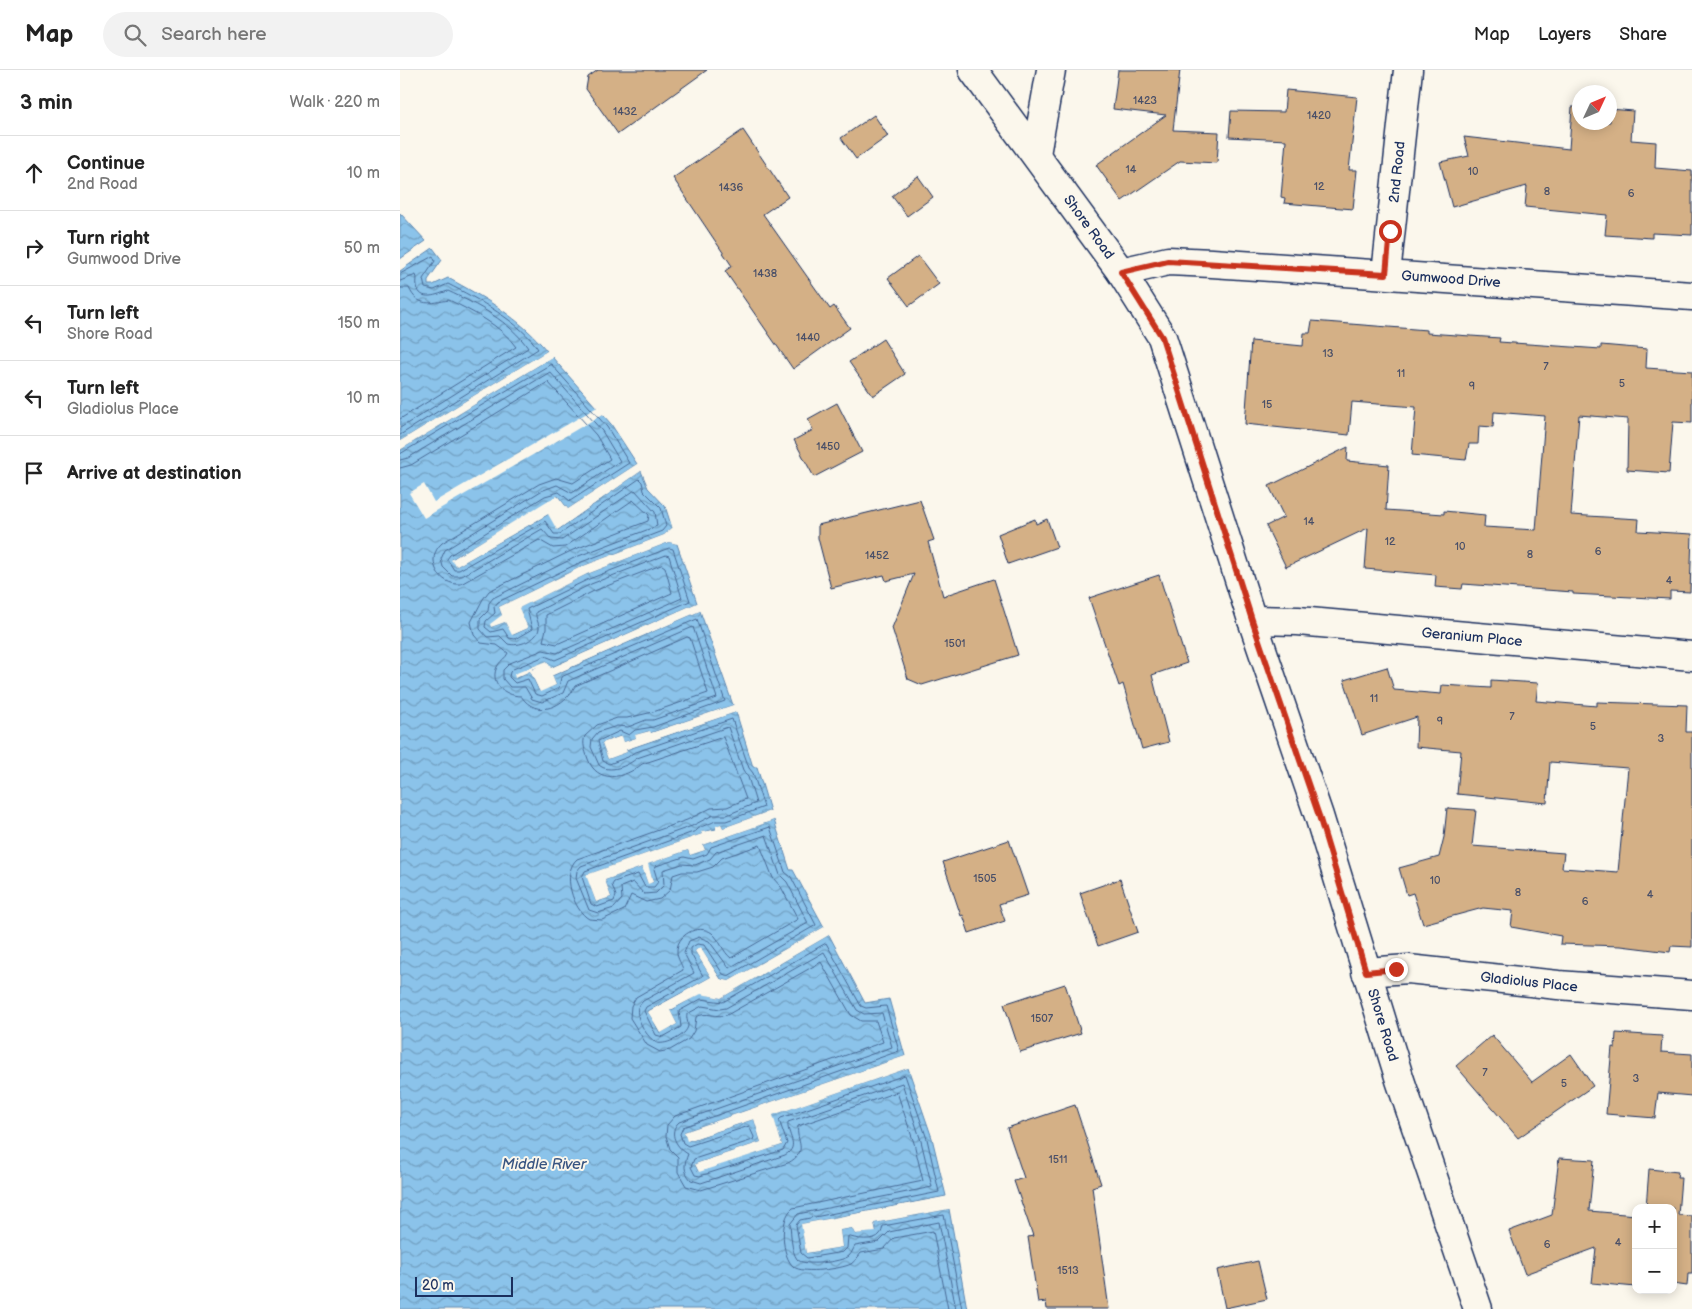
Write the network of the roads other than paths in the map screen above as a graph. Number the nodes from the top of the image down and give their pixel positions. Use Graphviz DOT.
graph roads {
  1 [pos="974,70"];
  2 [pos="1052,70"];
  3 [pos="1408,70"];
  4 [pos="1036,154"];
  5 [pos="1121,272"];
  6 [pos="1386,274"];
  7 [pos="1692,296"];
  8 [pos="1252,620"];
  9 [pos="1692,656"];
  10 [pos="1366,972"];
  11 [pos="1692,995"];
  12 [pos="1478,1309"];
  1 -- 4 [label="street, Shore Road"];
  2 -- 4 [label="street"];
  3 -- 6 [label="street, 2nd Road"];
  4 -- 5 [label="street, Shore Road"];
  5 -- 6 [label="street, Gumwood Drive"];
  5 -- 8 [label="street, Shore Road"];
  6 -- 7 [label="street, Gumwood Drive"];
  8 -- 9 [label="street, Geranium Place"];
  8 -- 10 [label="street, Shore Road"];
  10 -- 11 [label="street, Gladiolus Place"];
  10 -- 12 [label="street, Shore Road"];
}
